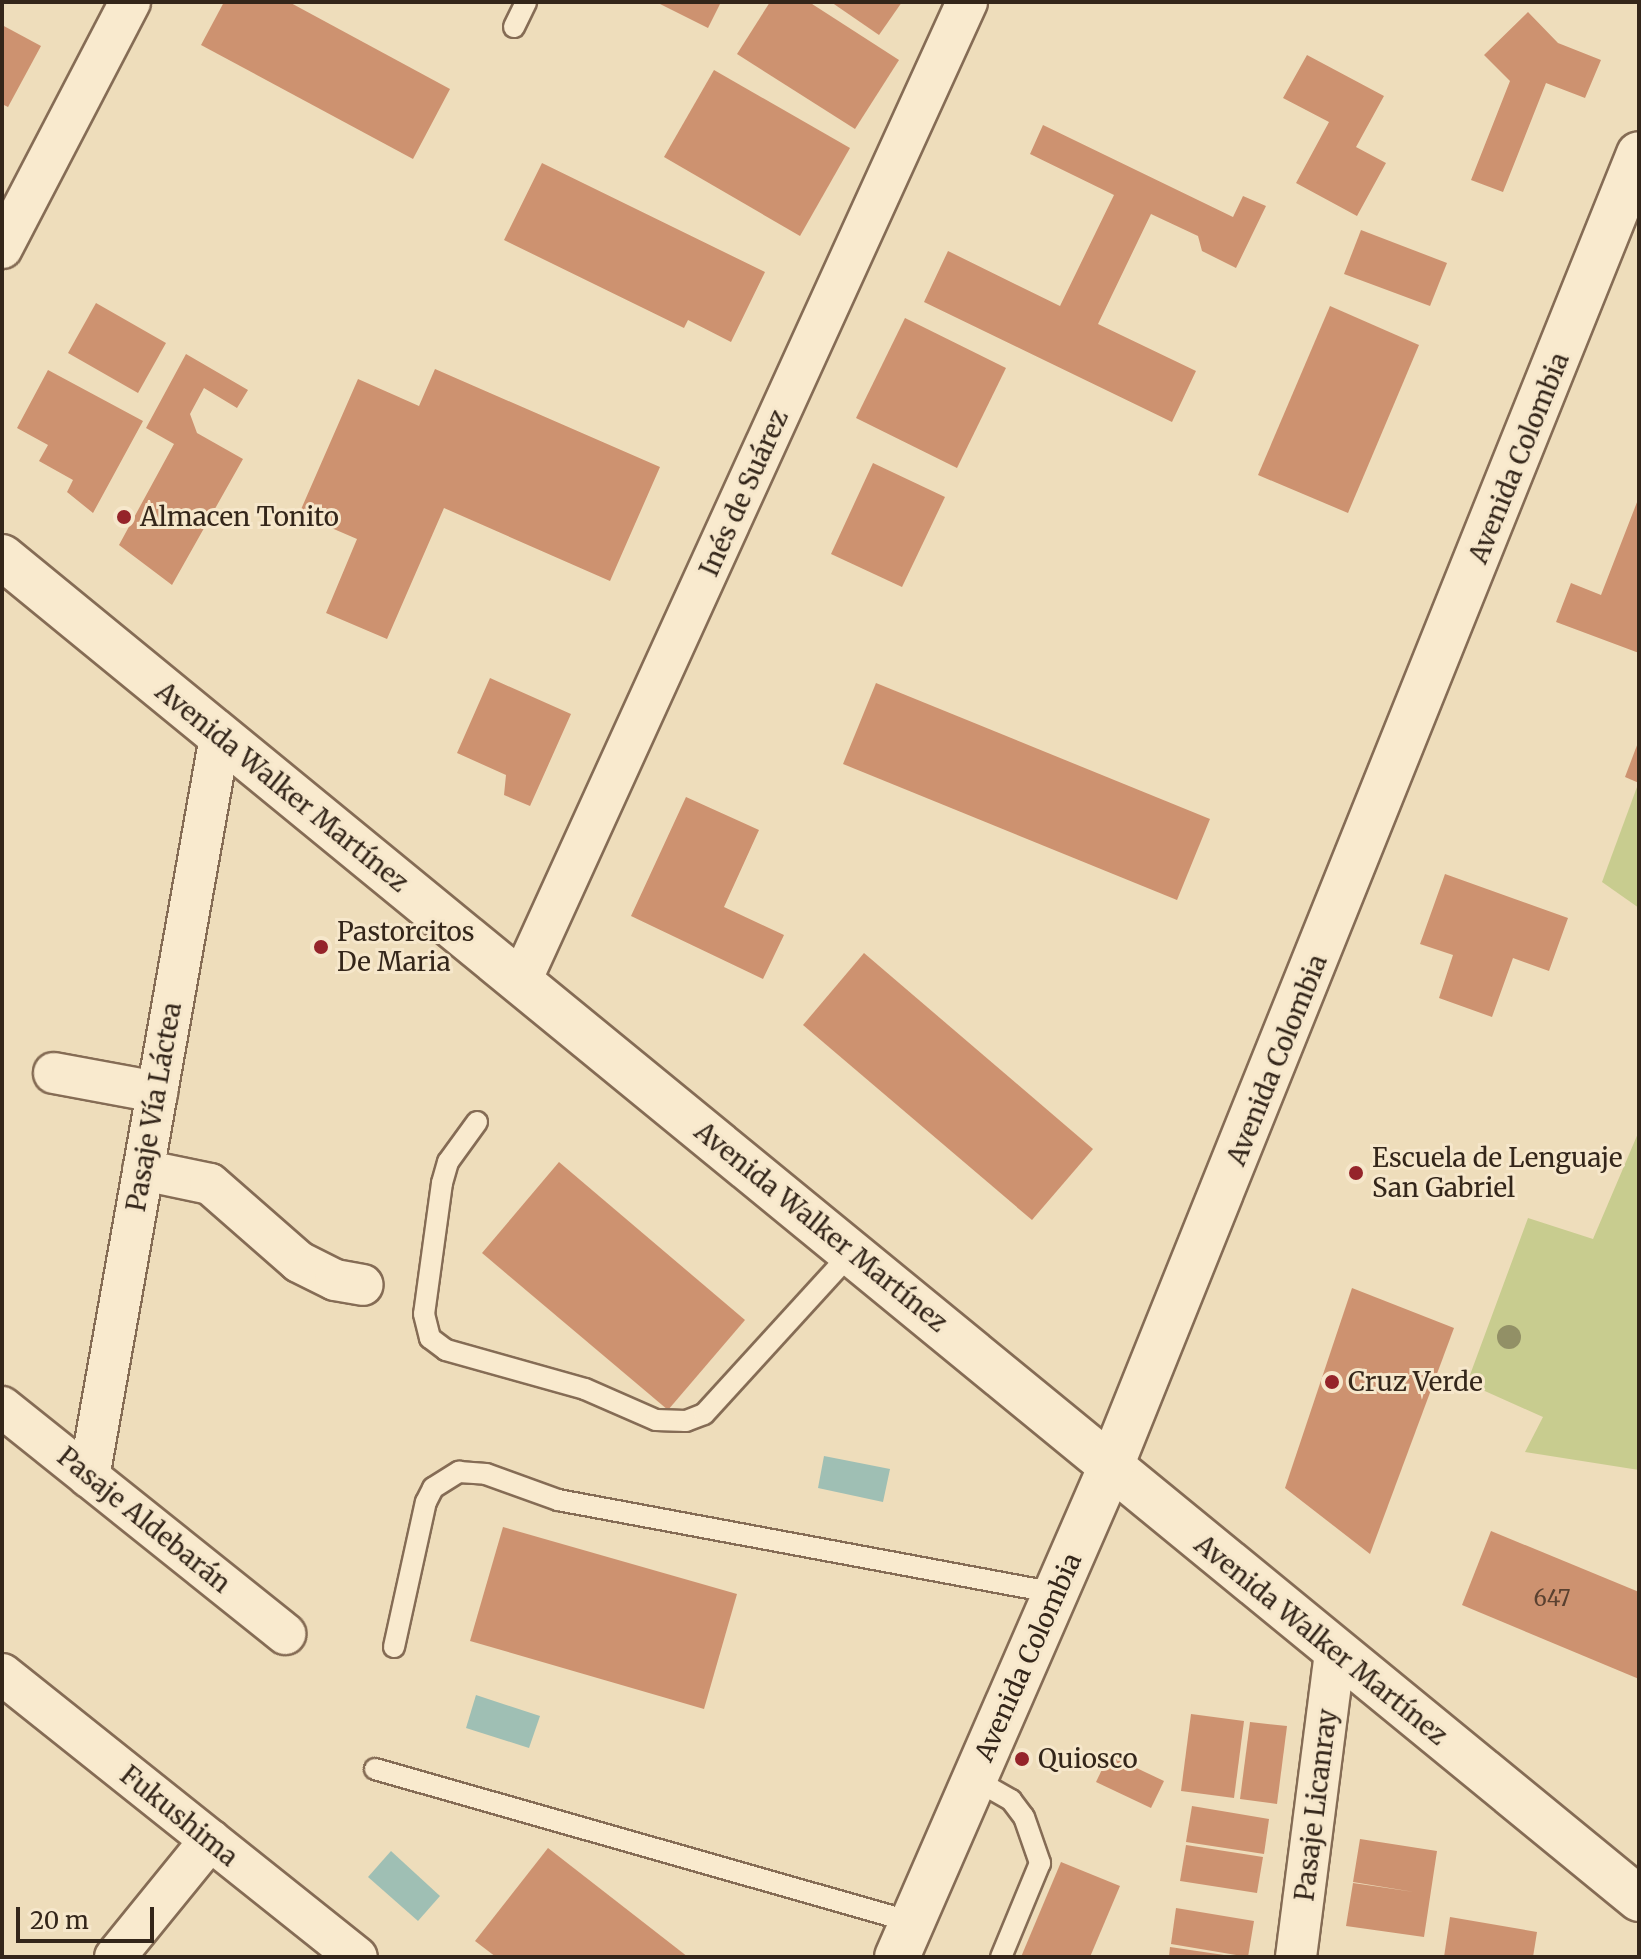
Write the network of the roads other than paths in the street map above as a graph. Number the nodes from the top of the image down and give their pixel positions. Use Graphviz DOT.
graph roads {
  1 [pos="130,2"];
  2 [pos="526,2"];
  3 [pos="967,2"];
  4 [pos="514,27"];
  5 [pos="1639,154"];
  6 [pos="2,248"];
  7 [pos="2,557"];
  8 [pos="220,736"];
  9 [pos="520,983"];
  10 [pos="54,1073"];
  11 [pos="157,1092"];
  12 [pos="477,1122"];
  13 [pos="143,1170"];
  14 [pos="853,1251"];
  15 [pos="363,1285"];
  16 [pos="2,1407"];
  17 [pos="1111,1466"];
  18 [pos="89,1477"];
  19 [pos="1056,1593"];
  20 [pos="285,1634"];
  21 [pos="394,1647"];
  22 [pos="1335,1652"];
  23 [pos="2,1674"];
  24 [pos="375,1769"];
  25 [pos="974,1779"];
  26 [pos="210,1840"];
  27 [pos="1639,1899"];
  28 [pos="904,1940"];
  29 [pos="115,1957"];
  30 [pos="357,1957"];
  31 [pos="1001,1957"];
  32 [pos="1296,1957"];
  1 -- 6 [label="street"];
  2 -- 4 [label="lane"];
  3 -- 9 [label="street, Inés de Suárez"];
  5 -- 17 [label="main road, Avenida Colombia"];
  7 -- 8 [label="main road, Avenida Walker Martínez"];
  8 -- 9 [label="main road, Avenida Walker Martínez"];
  8 -- 11 [label="street, Pasaje Vía Láctea"];
  9 -- 14 [label="main road, Avenida Walker Martínez"];
  10 -- 11 [label="street"];
  11 -- 13 [label="street, Pasaje Vía Láctea"];
  12 -- 14 [label="lane"];
  13 -- 15 [label="street"];
  13 -- 18 [label="street, Pasaje Vía Láctea"];
  14 -- 17 [label="main road, Avenida Walker Martínez"];
  16 -- 18 [label="street, Pasaje Aldebarán"];
  17 -- 19 [label="main road, Avenida Colombia"];
  17 -- 22 [label="main road, Avenida Walker Martínez"];
  18 -- 20 [label="street, Pasaje Aldebarán"];
  19 -- 21 [label="lane"];
  19 -- 25 [label="main road, Avenida Colombia"];
  22 -- 27 [label="main road, Avenida Walker Martínez"];
  22 -- 32 [label="street, Pasaje Licanray"];
  23 -- 26 [label="street, Fukushima"];
  24 -- 28 [label="lane"];
  25 -- 28 [label="main road, Avenida Colombia"];
  25 -- 31 [label="lane"];
  26 -- 29 [label="street"];
  26 -- 30 [label="street, Fukushima"];
}
